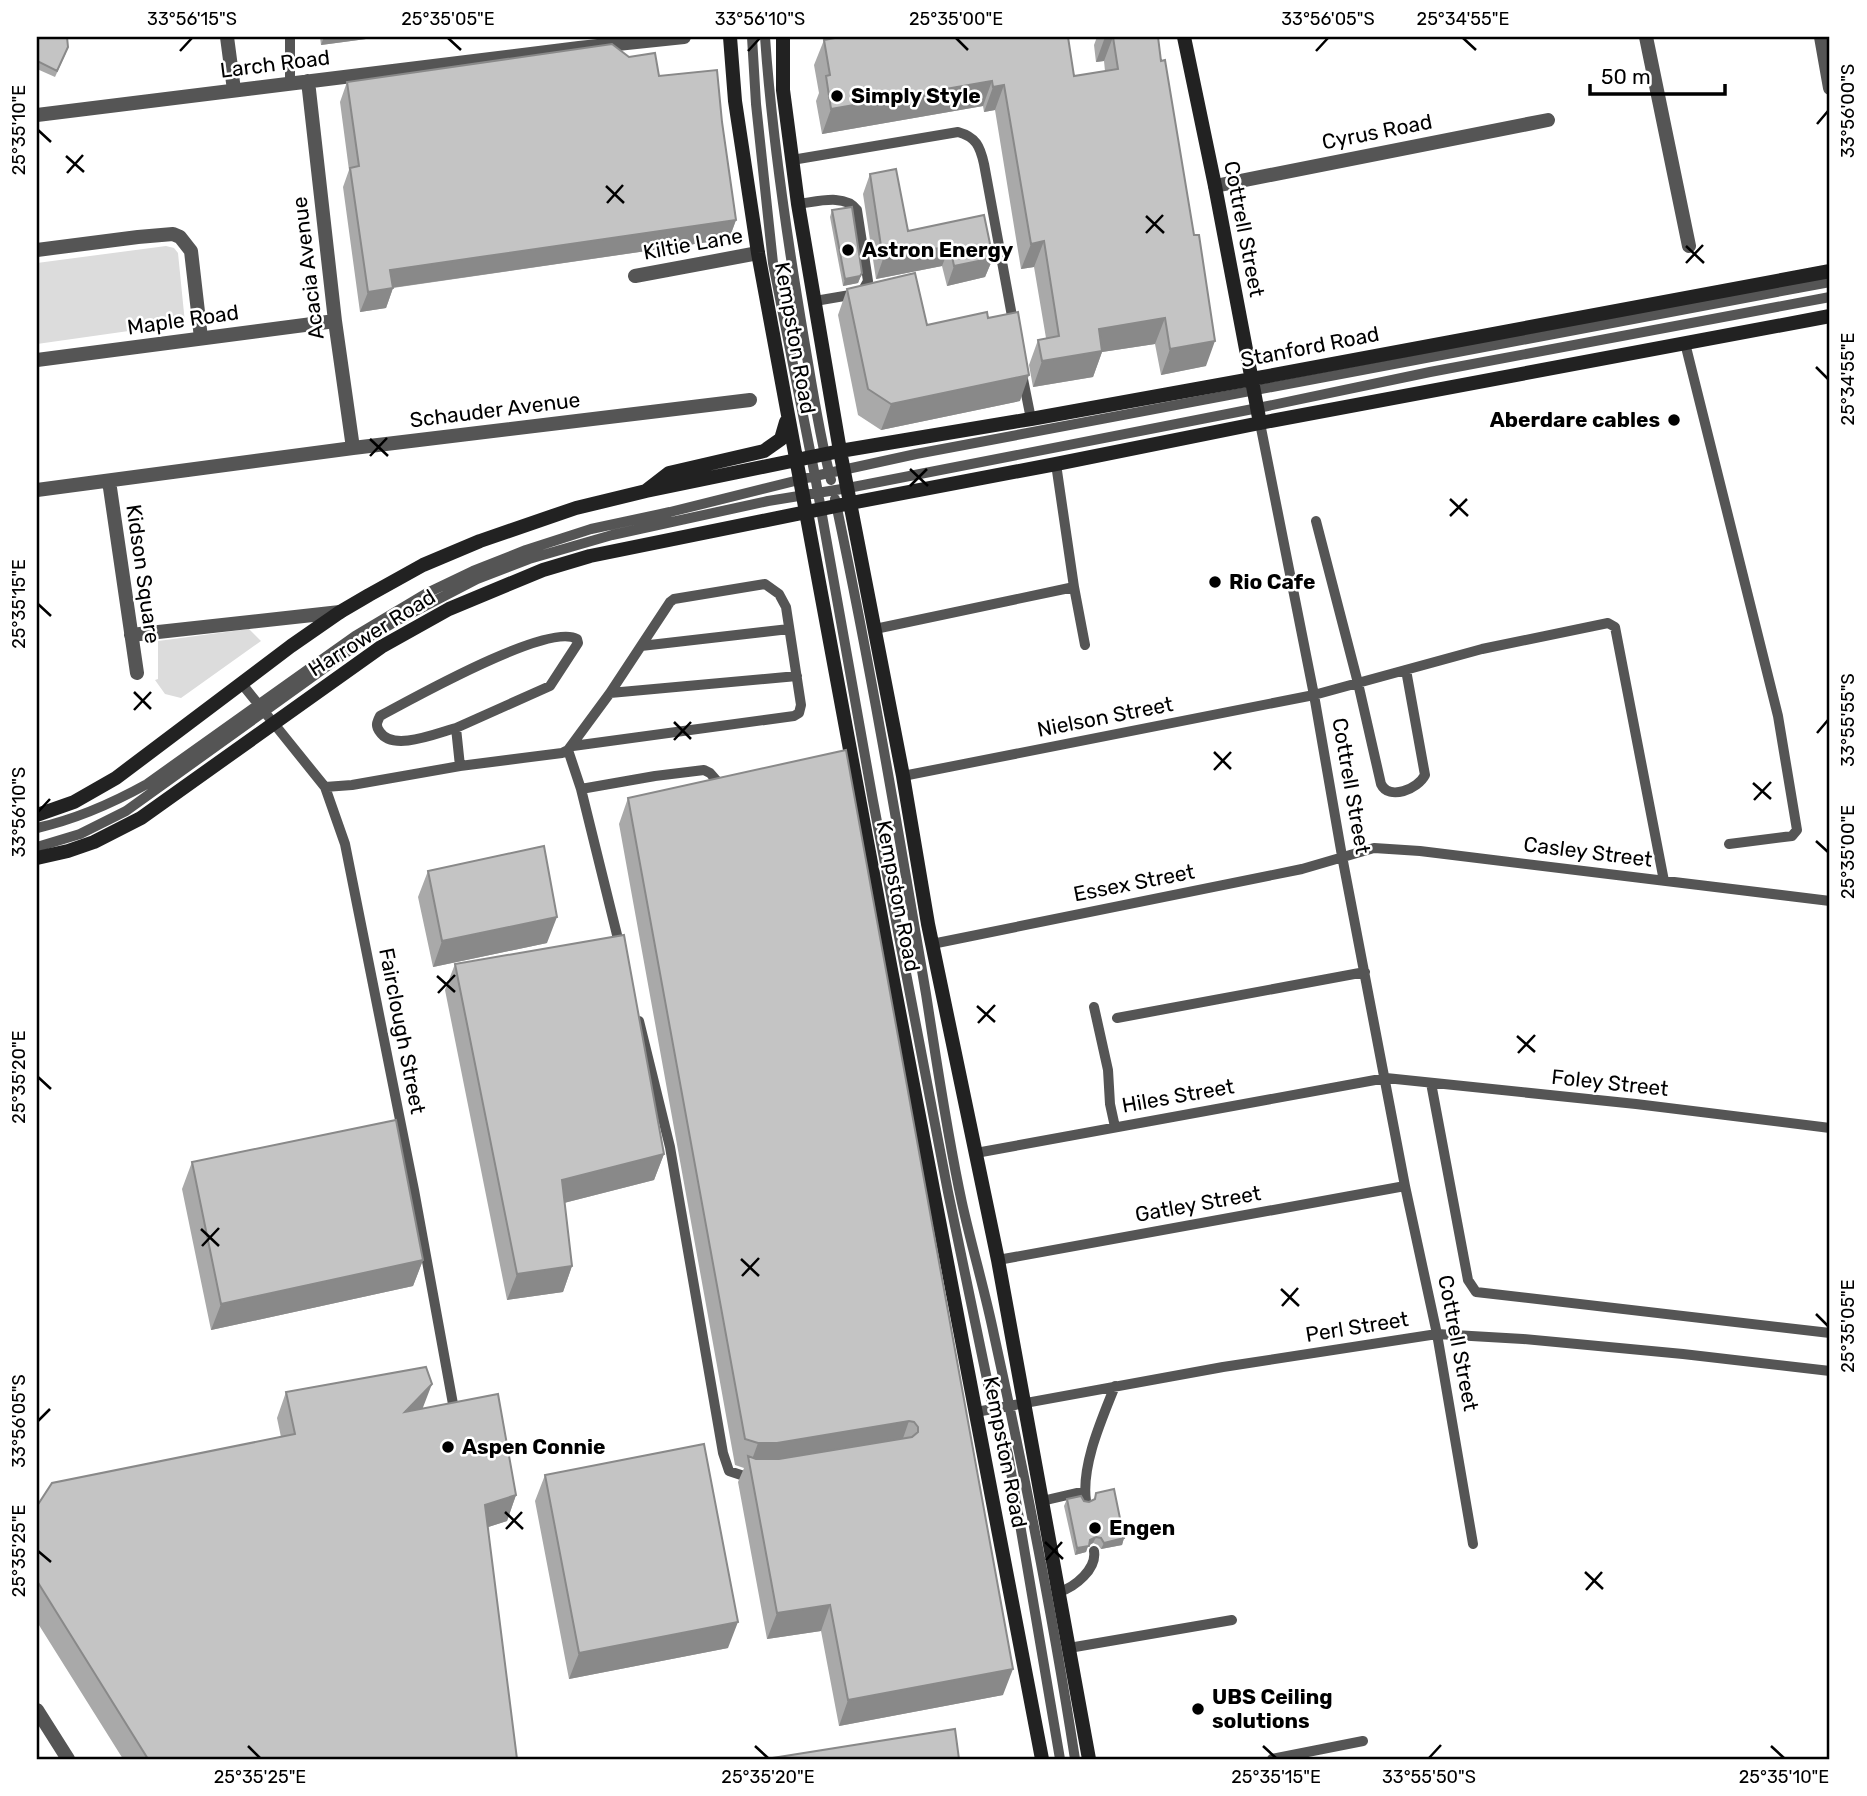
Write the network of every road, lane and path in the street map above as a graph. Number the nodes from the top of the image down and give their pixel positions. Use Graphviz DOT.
graph roads {
  1 [pos="227,37"];
  2 [pos="290,37"];
  3 [pos="684,37"];
  4 [pos="730,37"];
  5 [pos="752,37"];
  6 [pos="765,37"];
  7 [pos="783,37"];
  8 [pos="1184,37"];
  9 [pos="1646,37"];
  10 [pos="1821,37"];
  11 [pos="308,81"];
  12 [pos="290,83"];
  13 [pos="1830,88"];
  14 [pos="234,90"];
  15 [pos="37,115"];
  16 [pos="1548,120"];
  17 [pos="792,160"];
  18 [pos="1215,186"];
  19 [pos="798,204"];
  20 [pos="1689,246"];
  21 [pos="37,250"];
  22 [pos="758,253"];
  23 [pos="1830,271"];
  24 [pos="635,276"];
  25 [pos="1830,282"];
  26 [pos="1830,297"];
  27 [pos="815,301"];
  28 [pos="1830,316"];
  29 [pos="335,321"];
  30 [pos="201,338"];
  31 [pos="1016,339"];
  32 [pos="1685,343"];
  33 [pos="37,359"];
  34 [pos="1021,366"];
  35 [pos="1253,385"];
  36 [pos="750,400"];
  37 [pos="787,412"];
  38 [pos="1259,415"];
  39 [pos="1031,419"];
  40 [pos="353,449"];
  41 [pos="841,451"];
  42 [pos="818,456"];
  43 [pos="796,461"];
  44 [pos="1056,464"];
  45 [pos="844,470"];
  46 [pos="829,473"];
  47 [pos="815,476"];
  48 [pos="800,479"];
  49 [pos="109,481"];
  50 [pos="37,490"];
  51 [pos="646,491"];
  52 [pos="810,493"];
  53 [pos="842,497"];
  54 [pos="813,510"];
  55 [pos="1316,520"];
  56 [pos="1074,587"];
  57 [pos="340,611"];
  58 [pos="789,629"];
  59 [pos="875,629"];
  60 [pos="131,635"];
  61 [pos="1085,645"];
  62 [pos="641,646"];
  63 [pos="1406,670"];
  64 [pos="137,673"];
  65 [pos="797,676"];
  66 [pos="1358,683"];
  67 [pos="242,684"];
  68 [pos="610,693"];
  69 [pos="1314,695"];
  70 [pos="266,712"];
  71 [pos="456,729"];
  72 [pos="571,748"];
  73 [pos="460,766"];
  74 [pos="902,776"];
  75 [pos="717,781"];
  76 [pos="325,787"];
  77 [pos="581,789"];
  78 [pos="37,815"];
  79 [pos="37,828"];
  80 [pos="1729,844"];
  81 [pos="37,847"];
  82 [pos="1342,856"];
  83 [pos="37,858"];
  84 [pos="1664,881"];
  85 [pos="1830,901"];
  86 [pos="932,944"];
  87 [pos="624,961"];
  88 [pos="1365,972"];
  89 [pos="1094,1007"];
  90 [pos="637,1014"];
  91 [pos="1117,1018"];
  92 [pos="1386,1078"];
  93 [pos="1431,1083"];
  94 [pos="1115,1127"];
  95 [pos="1830,1128"];
  96 [pos="976,1153"];
  97 [pos="1405,1186"];
  98 [pos="998,1260"];
  99 [pos="1437,1334"];
  100 [pos="1830,1334"];
  101 [pos="1830,1371"];
  102 [pos="1115,1386"];
  103 [pos="1024,1402"];
  104 [pos="1009,1405"];
  105 [pos="993,1408"];
  106 [pos="976,1412"];
  107 [pos="455,1416"];
  108 [pos="768,1477"];
  109 [pos="1042,1501"];
  110 [pos="1473,1544"];
  111 [pos="1094,1551"];
  112 [pos="1059,1592"];
  113 [pos="1232,1620"];
  114 [pos="1069,1648"];
  115 [pos="37,1710"];
  116 [pos="1363,1741"];
  117 [pos="68,1759"];
  118 [pos="1042,1759"];
  119 [pos="1060,1759"];
  120 [pos="1075,1759"];
  121 [pos="1089,1759"];
  122 [pos="1272,1759"];
  1 -- 14 [label="street"];
  2 -- 12 [label="lane"];
  3 -- 11 [label="street, Larch Road"];
  4 -- 22 [label="main road, Kempston Road"];
  5 -- 42 [label="lane"];
  6 -- 42 [label="lane"];
  7 -- 17 [label="main road, Kempston Road"];
  8 -- 18 [label="main road, Cottrell Street"];
  9 -- 20 [label="street"];
  10 -- 13 [label="street"];
  11 -- 12 [label="street, Larch Road"];
  11 -- 29 [label="street, Acacia Avenue"];
  12 -- 14 [label="street, Larch Road"];
  14 -- 15 [label="street, Larch Road"];
  16 -- 18 [label="street, Cyrus Road"];
  17 -- 19 [label="main road, Kempston Road"];
  17 -- 31 [label="lane"];
  18 -- 35 [label="main road, Cottrell Street"];
  19 -- 27 [label="main road, Kempston Road"];
  19 -- 27 [label="lane"];
  21 -- 30 [label="street"];
  22 -- 24 [label="street, Kiltie Lane"];
  22 -- 37 [label="main road, Kempston Road"];
  23 -- 35 [label="main road, Stanford Road"];
  25 -- 35 [label="lane"];
  26 -- 38 [label="lane"];
  27 -- 41 [label="main road, Kempston Road"];
  28 -- 32 [label="main road"];
  29 -- 30 [label="street, Maple Road"];
  29 -- 40 [label="street, Acacia Avenue"];
  30 -- 33 [label="street, Maple Road"];
  32 -- 38 [label="main road"];
  32 -- 80 [label="lane"];
  34 -- 39 [label="lane"];
  35 -- 38 [label="main road, Cottrell Street"];
  35 -- 39 [label="main road, Stanford Road"];
  35 -- 45 [label="lane"];
  36 -- 40 [label="street, Schauder Avenue"];
  37 -- 43 [label="main road, Kempston Road"];
  37 -- 51 [label="main road"];
  38 -- 44 [label="main road"];
  38 -- 53 [label="lane"];
  38 -- 69 [label="lane, Cottrell Street"];
  39 -- 41 [label="main road, Stanford Road"];
  40 -- 49 [label="street, Schauder Avenue"];
  41 -- 42 [label="main road, Stanford Road"];
  41 -- 45 [label="main road, Kempston Road"];
  42 -- 43 [label="main road, Stanford Road"];
  42 -- 46 [label="lane"];
  42 -- 47 [label="lane"];
  43 -- 48 [label="main road, Kempston Road"];
  43 -- 51 [label="main road, Harrower Road"];
  44 -- 53 [label="main road"];
  44 -- 56 [label="lane"];
  45 -- 46 [label="lane"];
  45 -- 53 [label="main road, Kempston Road"];
  46 -- 47 [label="lane"];
  46 -- 53 [label="lane"];
  47 -- 48 [label="lane"];
  47 -- 52 [label="lane"];
  48 -- 52 [label="main road, Kempston Road"];
  48 -- 70 [label="lane"];
  49 -- 50 [label="street, Schauder Avenue"];
  49 -- 60 [label="street, Kidson Square"];
  51 -- 57 [label="main road, Harrower Road"];
  52 -- 53 [label="lane"];
  52 -- 54 [label="main road, Kempston Road"];
  52 -- 70 [label="lane"];
  53 -- 54 [label="main road"];
  53 -- 59 [label="main road, Kempston Road"];
  53 -- 104 [label="lane"];
  54 -- 70 [label="main road, Harrower Road"];
  54 -- 105 [label="lane"];
  54 -- 106 [label="main road, Kempston Road"];
  55 -- 66 [label="lane"];
  56 -- 59 [label="lane"];
  56 -- 61 [label="lane"];
  57 -- 60 [label="street"];
  57 -- 67 [label="main road, Harrower Road"];
  58 -- 62 [label="lane"];
  58 -- 62 [label="lane"];
  58 -- 65 [label="lane"];
  59 -- 74 [label="main road, Kempston Road"];
  60 -- 64 [label="street, Kidson Square"];
  62 -- 68 [label="lane"];
  63 -- 66 [label="lane, Nielson Street"];
  63 -- 66 [label="lane"];
  63 -- 84 [label="lane, Nielson Street"];
  65 -- 68 [label="lane"];
  65 -- 72 [label="lane"];
  66 -- 69 [label="lane, Nielson Street"];
  67 -- 70 [label="lane, Fairclough Street"];
  67 -- 78 [label="main road, Harrower Road"];
  68 -- 72 [label="lane"];
  69 -- 74 [label="lane, Nielson Street"];
  69 -- 82 [label="lane, Cottrell Street"];
  70 -- 76 [label="lane, Fairclough Street"];
  70 -- 79 [label="lane"];
  70 -- 81 [label="lane"];
  70 -- 83 [label="main road, Harrower Road"];
  71 -- 71 [label="lane"];
  71 -- 73 [label="lane"];
  72 -- 73 [label="lane"];
  72 -- 77 [label="lane"];
  73 -- 76 [label="lane"];
  74 -- 86 [label="main road, Kempston Road"];
  75 -- 77 [label="lane"];
  76 -- 107 [label="lane, Fairclough Street"];
  77 -- 87 [label="lane"];
  82 -- 84 [label="lane, Casley Street"];
  82 -- 86 [label="lane, Essex Street"];
  82 -- 88 [label="lane, Cottrell Street"];
  84 -- 85 [label="lane, Casley Street"];
  86 -- 96 [label="main road, Kempston Road"];
  88 -- 91 [label="lane"];
  88 -- 92 [label="lane, Cottrell Street"];
  89 -- 94 [label="lane"];
  90 -- 108 [label="lane"];
  92 -- 93 [label="lane, Foley Street"];
  92 -- 94 [label="lane, Hiles Street"];
  92 -- 97 [label="lane, Cottrell Street"];
  93 -- 95 [label="lane, Foley Street"];
  93 -- 100 [label="lane"];
  94 -- 96 [label="lane, Hiles Street"];
  96 -- 98 [label="main road, Kempston Road"];
  97 -- 98 [label="lane, Gatley Street"];
  97 -- 99 [label="lane, Cottrell Street"];
  98 -- 103 [label="main road, Kempston Road"];
  99 -- 101 [label="lane, Perl Street"];
  99 -- 102 [label="lane, Perl Street"];
  99 -- 110 [label="lane, Cottrell Street"];
  102 -- 103 [label="lane, Perl Street"];
  102 -- 109 [label="lane"];
  103 -- 104 [label="lane, Perl Street"];
  103 -- 109 [label="main road, Kempston Road"];
  104 -- 105 [label="lane, Perl Street"];
  104 -- 120 [label="lane"];
  105 -- 106 [label="lane, Perl Street"];
  105 -- 119 [label="lane"];
  106 -- 118 [label="main road, Kempston Road"];
  109 -- 112 [label="main road, Kempston Road"];
  111 -- 112 [label="lane"];
  112 -- 114 [label="main road, Kempston Road"];
  113 -- 114 [label="lane"];
  114 -- 121 [label="main road, Kempston Road"];
  115 -- 117 [label="street"];
  116 -- 122 [label="lane"];
}
